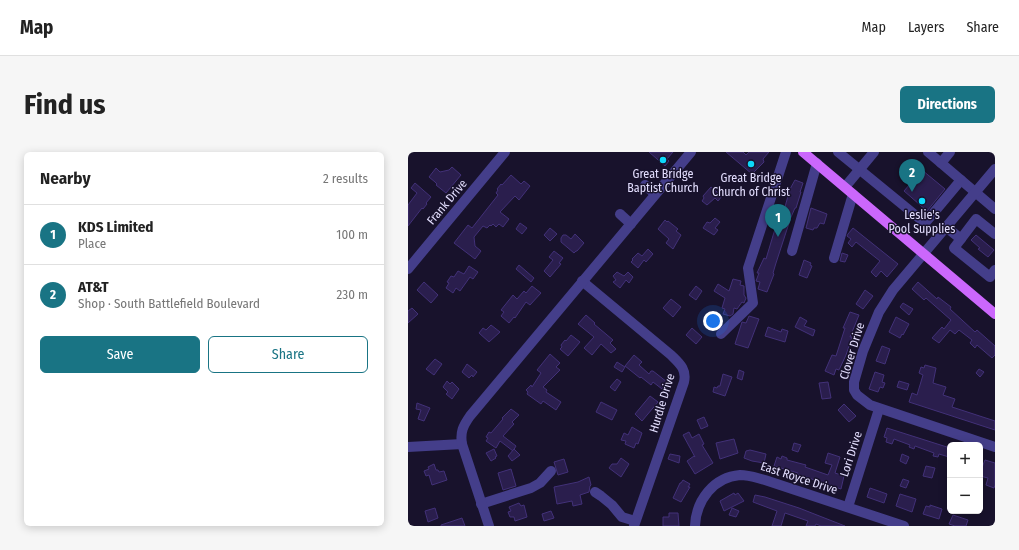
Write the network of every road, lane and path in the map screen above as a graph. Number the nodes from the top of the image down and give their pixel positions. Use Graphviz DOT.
graph roads {
  1 [pos="505,152"];
  2 [pos="691,152"];
  3 [pos="786,152"];
  4 [pos="803,152"];
  5 [pos="838,152"];
  6 [pos="874,152"];
  7 [pos="928,152"];
  8 [pos="950,152"];
  9 [pos="817,163"];
  10 [pos="941,163"];
  11 [pos="995,169"];
  12 [pos="859,170"];
  13 [pos="961,180"];
  14 [pos="645,185"];
  15 [pos="845,187"];
  16 [pos="975,192"];
  17 [pos="655,194"];
  18 [pos="853,194"];
  19 [pos="995,209"];
  20 [pos="620,214"];
  21 [pos="630,224"];
  22 [pos="946,227"];
  23 [pos="995,234"];
  24 [pos="961,239"];
  25 [pos="792,251"];
  26 [pos="924,253"];
  27 [pos="834,258"];
  28 [pos="408,269"];
  29 [pos="995,270"];
  30 [pos="582,281"];
  31 [pos="995,314"];
  32 [pos="721,334"];
  33 [pos="879,409"];
  34 [pos="462,444"];
  35 [pos="408,447"];
  36 [pos="995,447"];
  37 [pos="551,471"];
  38 [pos="595,492"];
  39 [pos="481,504"];
  40 [pos="848,507"];
  41 [pos="634,523"];
  42 [pos="489,526"];
  43 [pos="695,526"];
  44 [pos="904,526"];
  1 -- 28 [label="street, Frank Drive"];
  2 -- 17 [label="street"];
  3 -- 32 [label="street"];
  4 -- 9 [label="main road"];
  5 -- 12 [label="street"];
  6 -- 12 [label="street"];
  7 -- 10 [label="street"];
  8 -- 10 [label="street"];
  9 -- 15 [label="main road"];
  9 -- 25 [label="street"];
  10 -- 13 [label="street"];
  11 -- 16 [label="street"];
  12 -- 13 [label="street"];
  12 -- 15 [label="street"];
  13 -- 16 [label="street"];
  14 -- 17 [label="street"];
  15 -- 18 [label="main road"];
  16 -- 19 [label="street"];
  16 -- 22 [label="street"];
  17 -- 21 [label="street"];
  18 -- 26 [label="main road"];
  18 -- 27 [label="street"];
  20 -- 21 [label="street"];
  21 -- 30 [label="street"];
  22 -- 24 [label="street"];
  22 -- 26 [label="street"];
  23 -- 24 [label="street"];
  24 -- 29 [label="street"];
  26 -- 31 [label="main road"];
  26 -- 33 [label="street, Clover Drive"];
  30 -- 34 [label="street"];
  30 -- 41 [label="street, Hurdle Drive"];
  33 -- 36 [label="street, Clover Drive"];
  33 -- 40 [label="street, Lori Drive"];
  34 -- 35 [label="street"];
  34 -- 39 [label="street"];
  37 -- 39 [label="street"];
  38 -- 41 [label="street"];
  39 -- 42 [label="street"];
  40 -- 43 [label="street, East Royce Drive"];
  40 -- 44 [label="street, East Royce Drive"];
}
